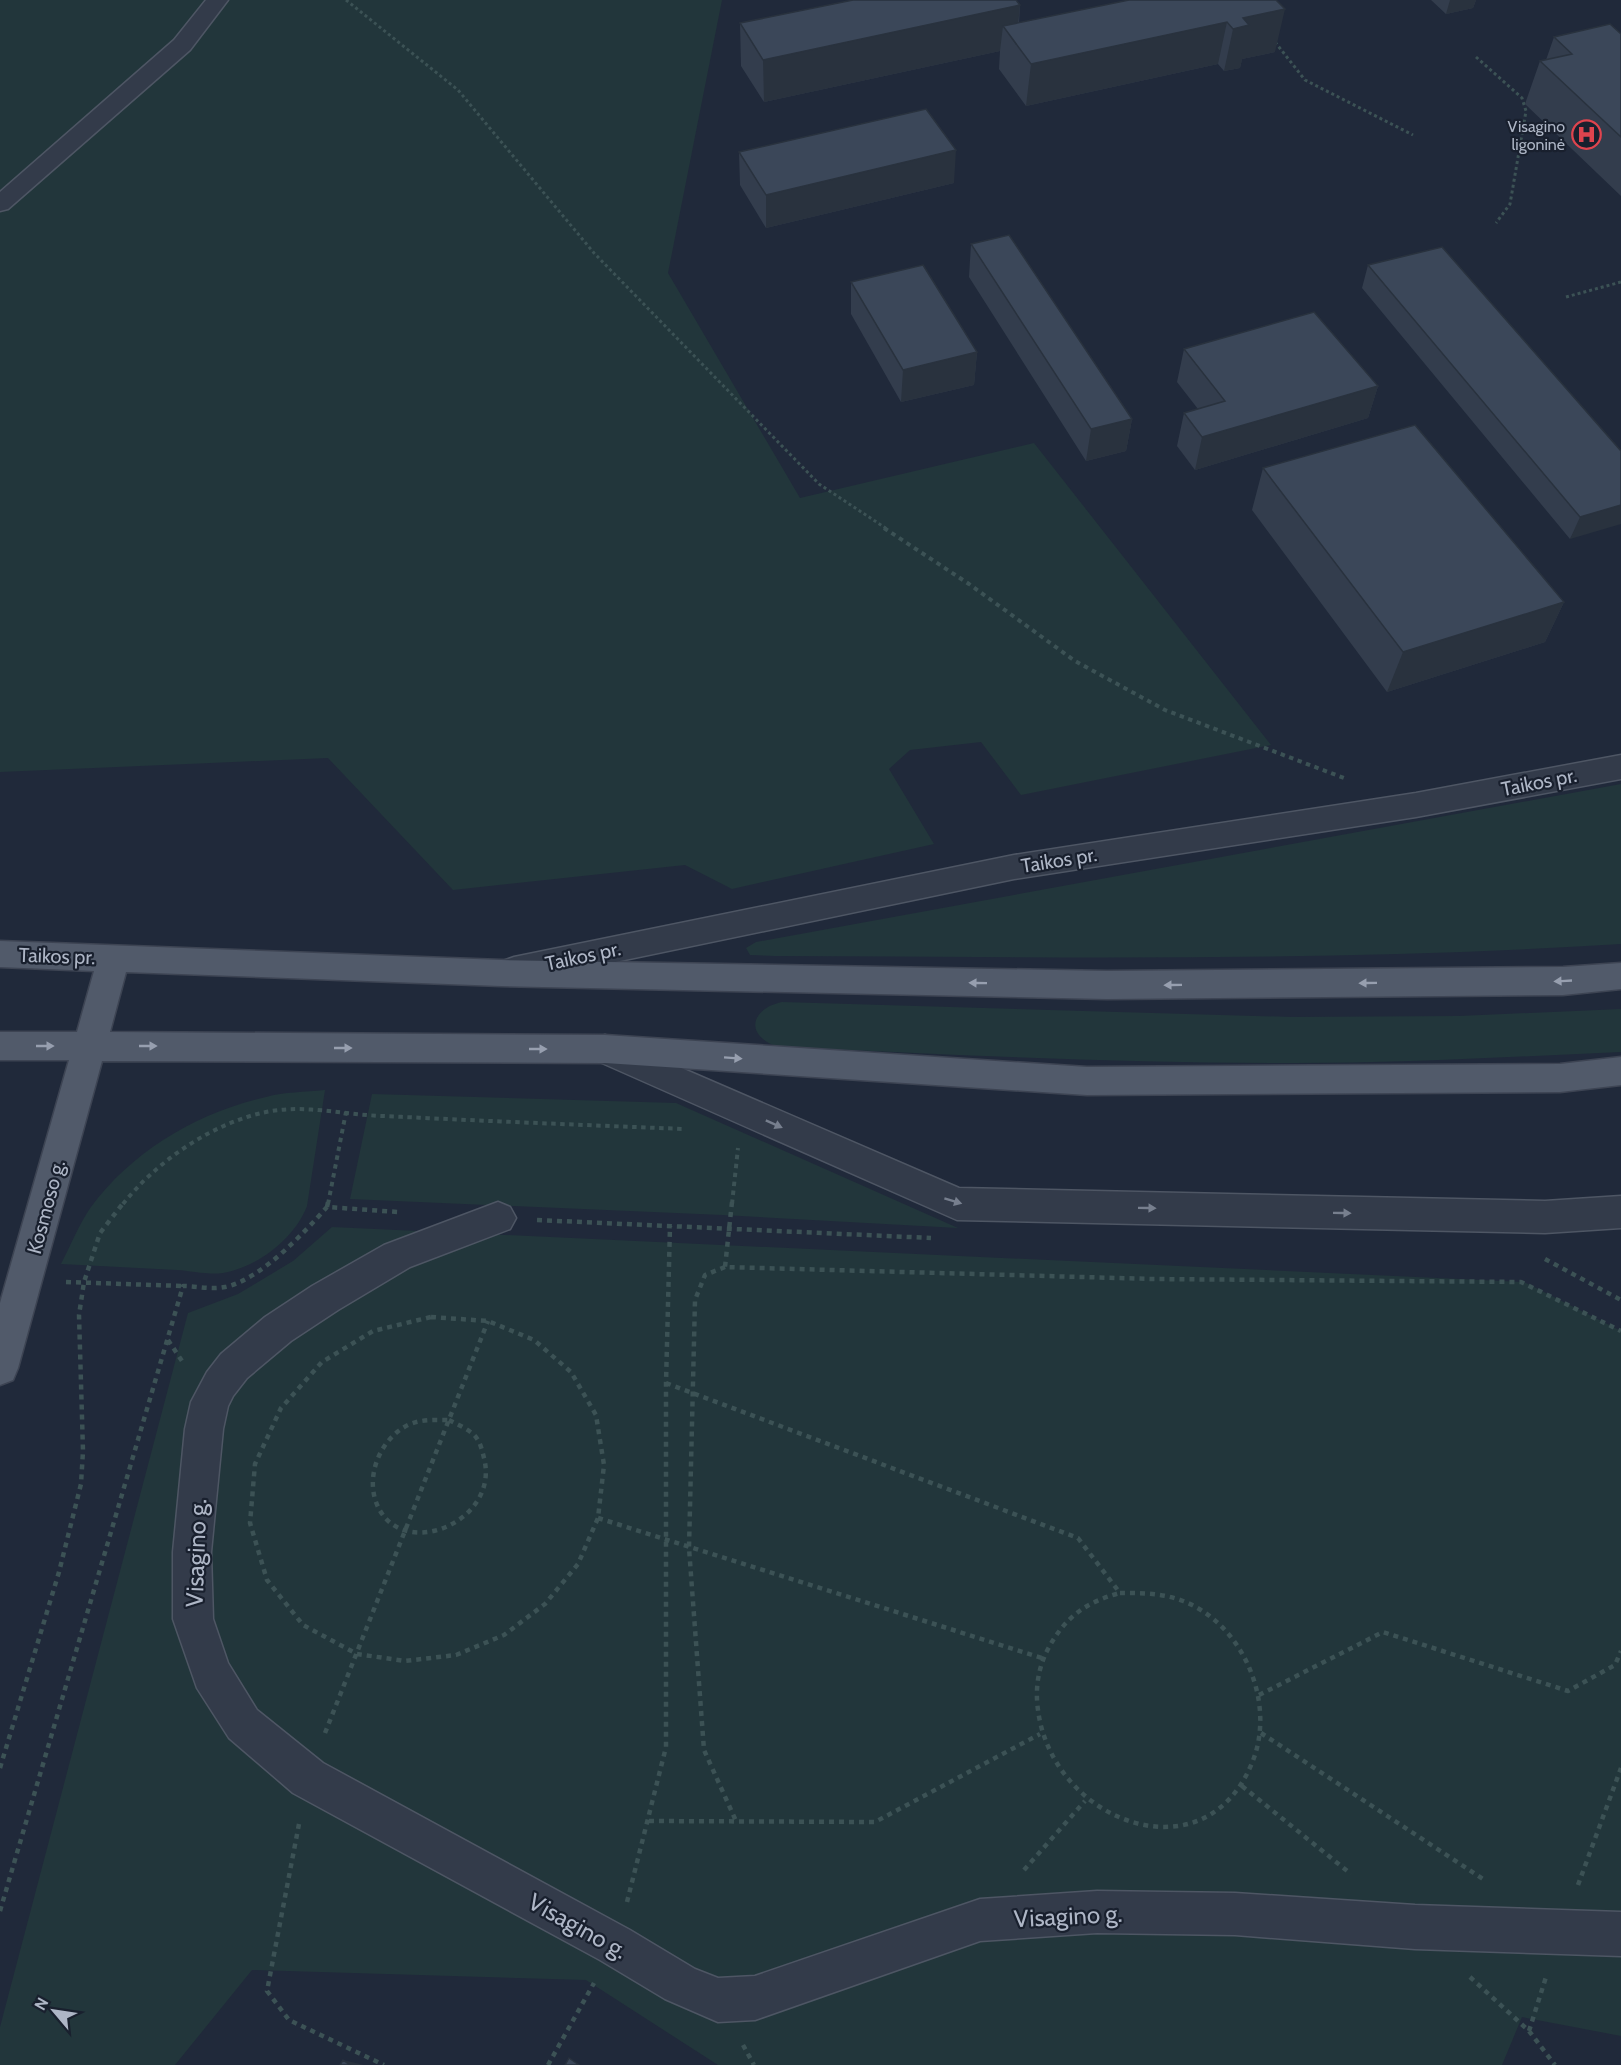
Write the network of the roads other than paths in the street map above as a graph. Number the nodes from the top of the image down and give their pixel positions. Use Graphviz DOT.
graph roads {
  1 [pos="218,0"];
  2 [pos="0,204"];
  3 [pos="1621,766"];
  4 [pos="0,954"];
  5 [pos="114,958"];
  6 [pos="501,973"];
  7 [pos="1621,976"];
  8 [pos="0,1046"];
  9 [pos="90,1046"];
  10 [pos="605,1049"];
  11 [pos="1621,1071"];
  12 [pos="1621,1212"];
  13 [pos="498,1218"];
  14 [pos="0,1368"];
  15 [pos="1621,1934"];
  1 -- 2 [label="street"];
  3 -- 6 [label="street, Taikos pr."];
  4 -- 5 [label="main road, Taikos pr."];
  5 -- 6 [label="main road, Taikos pr."];
  5 -- 9 [label="main road, Taikos pr."];
  7 -- 6 [label="main road, Taikos pr., one-way"];
  8 -- 9 [label="main road, one-way"];
  9 -- 10 [label="main road, one-way"];
  9 -- 14 [label="main road, Kosmoso g."];
  10 -- 11 [label="main road, one-way"];
  10 -- 12 [label="street, one-way"];
  13 -- 15 [label="street, Visagino g."];
}
